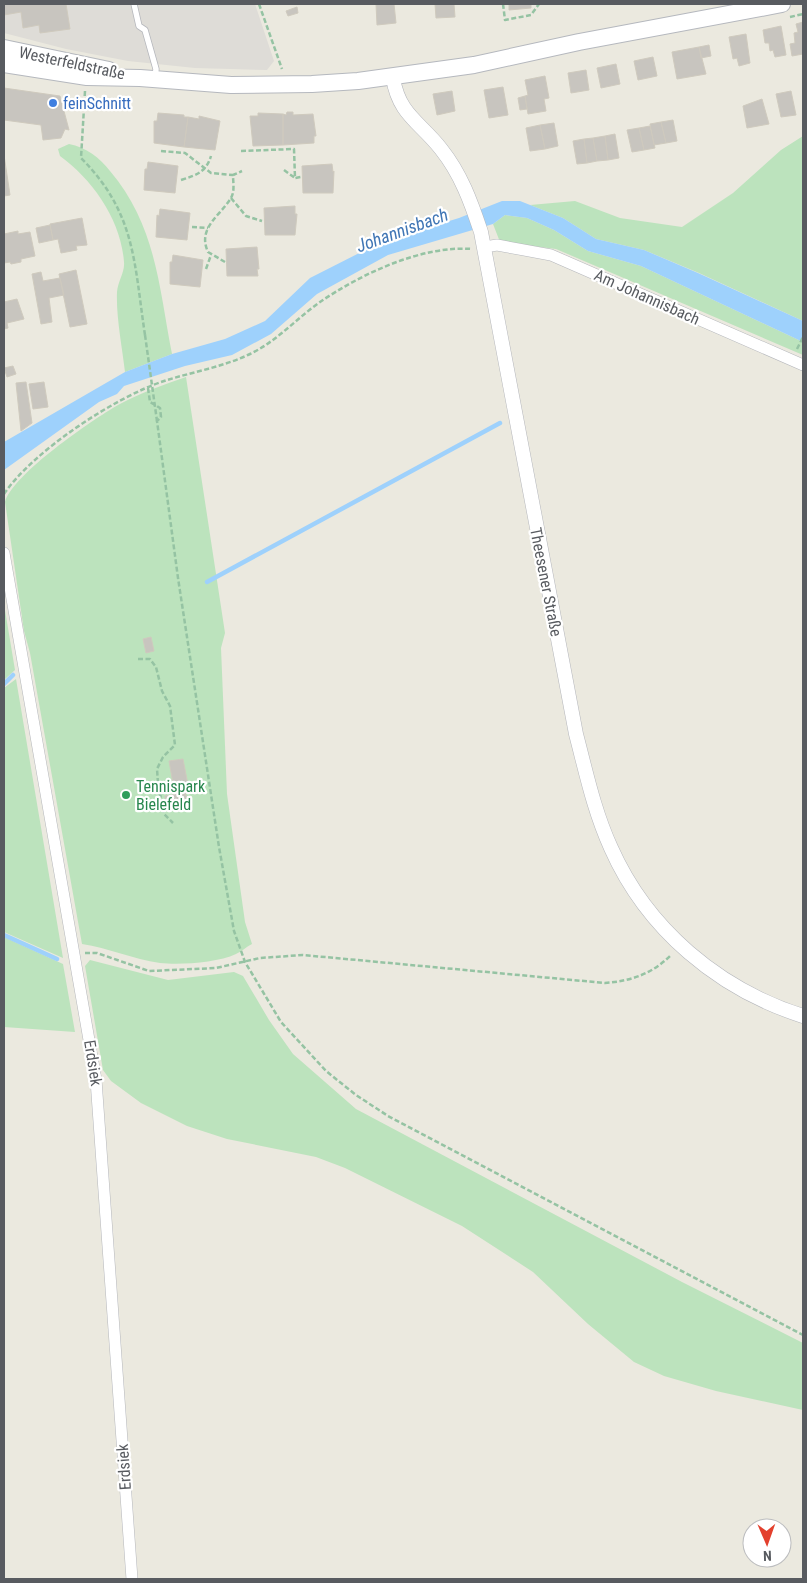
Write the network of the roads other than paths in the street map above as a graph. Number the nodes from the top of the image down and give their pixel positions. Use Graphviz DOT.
graph roads {
  1 [pos="134,4"];
  2 [pos="782,4"];
  3 [pos="4,48"];
  4 [pos="4,64"];
  5 [pos="147,78"];
  6 [pos="393,78"];
  7 [pos="485,247"];
  8 [pos="803,366"];
  9 [pos="4,553"];
  10 [pos="803,1016"];
  11 [pos="132,1579"];
  1 -- 5 [label="lane"];
  2 -- 6 [label="main road, Westerfeldstraße"];
  3 -- 5 [label="main road, Westerfeldstraße"];
  4 -- 5 [label="main road, Westerfeldstraße"];
  5 -- 6 [label="main road, Westerfeldstraße"];
  6 -- 7 [label="street, Theesener Straße"];
  7 -- 8 [label="street, Am Johannisbach"];
  7 -- 10 [label="street, Theesener Straße"];
  9 -- 11 [label="street, Erdsiek"];
}
